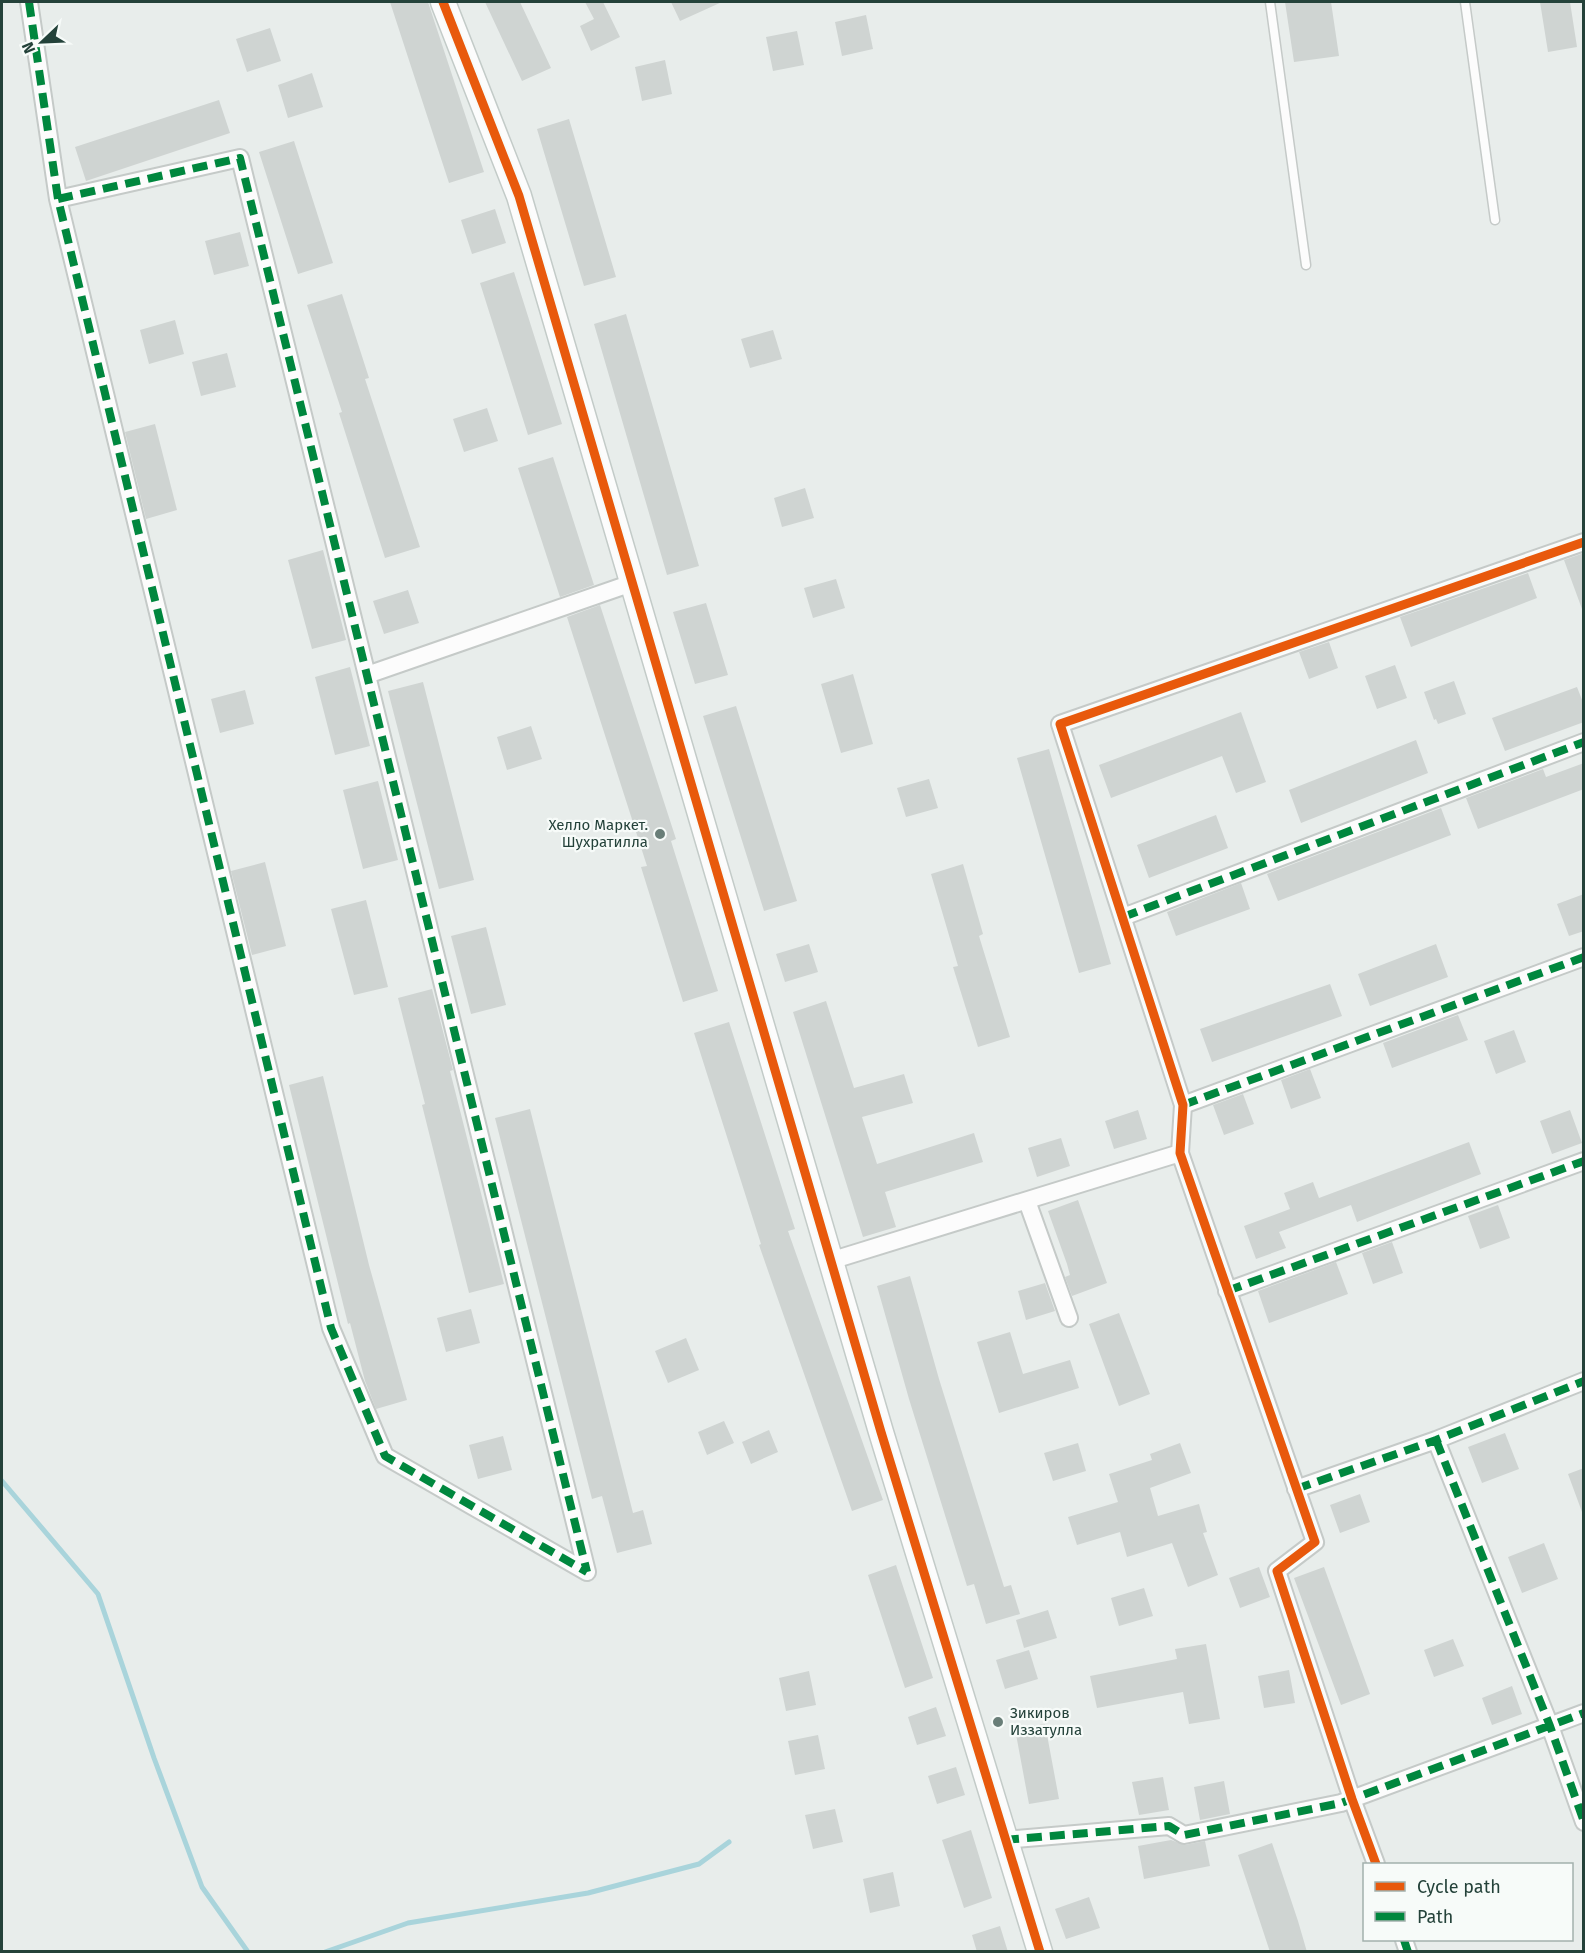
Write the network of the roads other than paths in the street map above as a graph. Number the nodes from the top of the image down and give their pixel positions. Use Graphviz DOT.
graph roads {
  1 [pos="29,2"];
  2 [pos="443,2"];
  3 [pos="1270,2"];
  4 [pos="1465,2"];
  5 [pos="57,199"];
  6 [pos="1494,220"];
  7 [pos="1306,266"];
  8 [pos="1584,542"];
  9 [pos="632,583"];
  10 [pos="367,675"];
  11 [pos="1584,742"];
  12 [pos="1123,916"];
  13 [pos="1584,957"];
  14 [pos="1183,1105"];
  15 [pos="1180,1153"];
  16 [pos="1584,1161"];
  17 [pos="1027,1201"];
  18 [pos="830,1260"];
  19 [pos="1227,1292"];
  20 [pos="1069,1318"];
  21 [pos="1584,1381"];
  22 [pos="1436,1440"];
  23 [pos="1296,1489"];
  24 [pos="1584,1713"];
  25 [pos="1550,1726"];
  26 [pos="1352,1799"];
  27 [pos="1584,1822"];
  28 [pos="1004,1840"];
  29 [pos="1376,1863"];
  30 [pos="1040,1952"];
  1 -- 5 [label="street"];
  2 -- 9 [label="street"];
  3 -- 7 [label="lane"];
  4 -- 6 [label="lane"];
  5 -- 10 [label="street"];
  5 -- 10 [label="street"];
  8 -- 12 [label="street"];
  9 -- 10 [label="street"];
  9 -- 18 [label="street"];
  11 -- 12 [label="street"];
  12 -- 14 [label="street"];
  13 -- 14 [label="street"];
  14 -- 15 [label="street"];
  15 -- 17 [label="street"];
  15 -- 19 [label="street"];
  16 -- 19 [label="street"];
  17 -- 18 [label="street"];
  17 -- 20 [label="street"];
  18 -- 28 [label="street"];
  19 -- 23 [label="street"];
  21 -- 22 [label="street"];
  22 -- 23 [label="street"];
  22 -- 25 [label="street"];
  23 -- 26 [label="street"];
  24 -- 25 [label="street"];
  25 -- 26 [label="street"];
  25 -- 27 [label="street"];
  26 -- 28 [label="street"];
  26 -- 29 [label="street"];
  28 -- 30 [label="street"];
}
